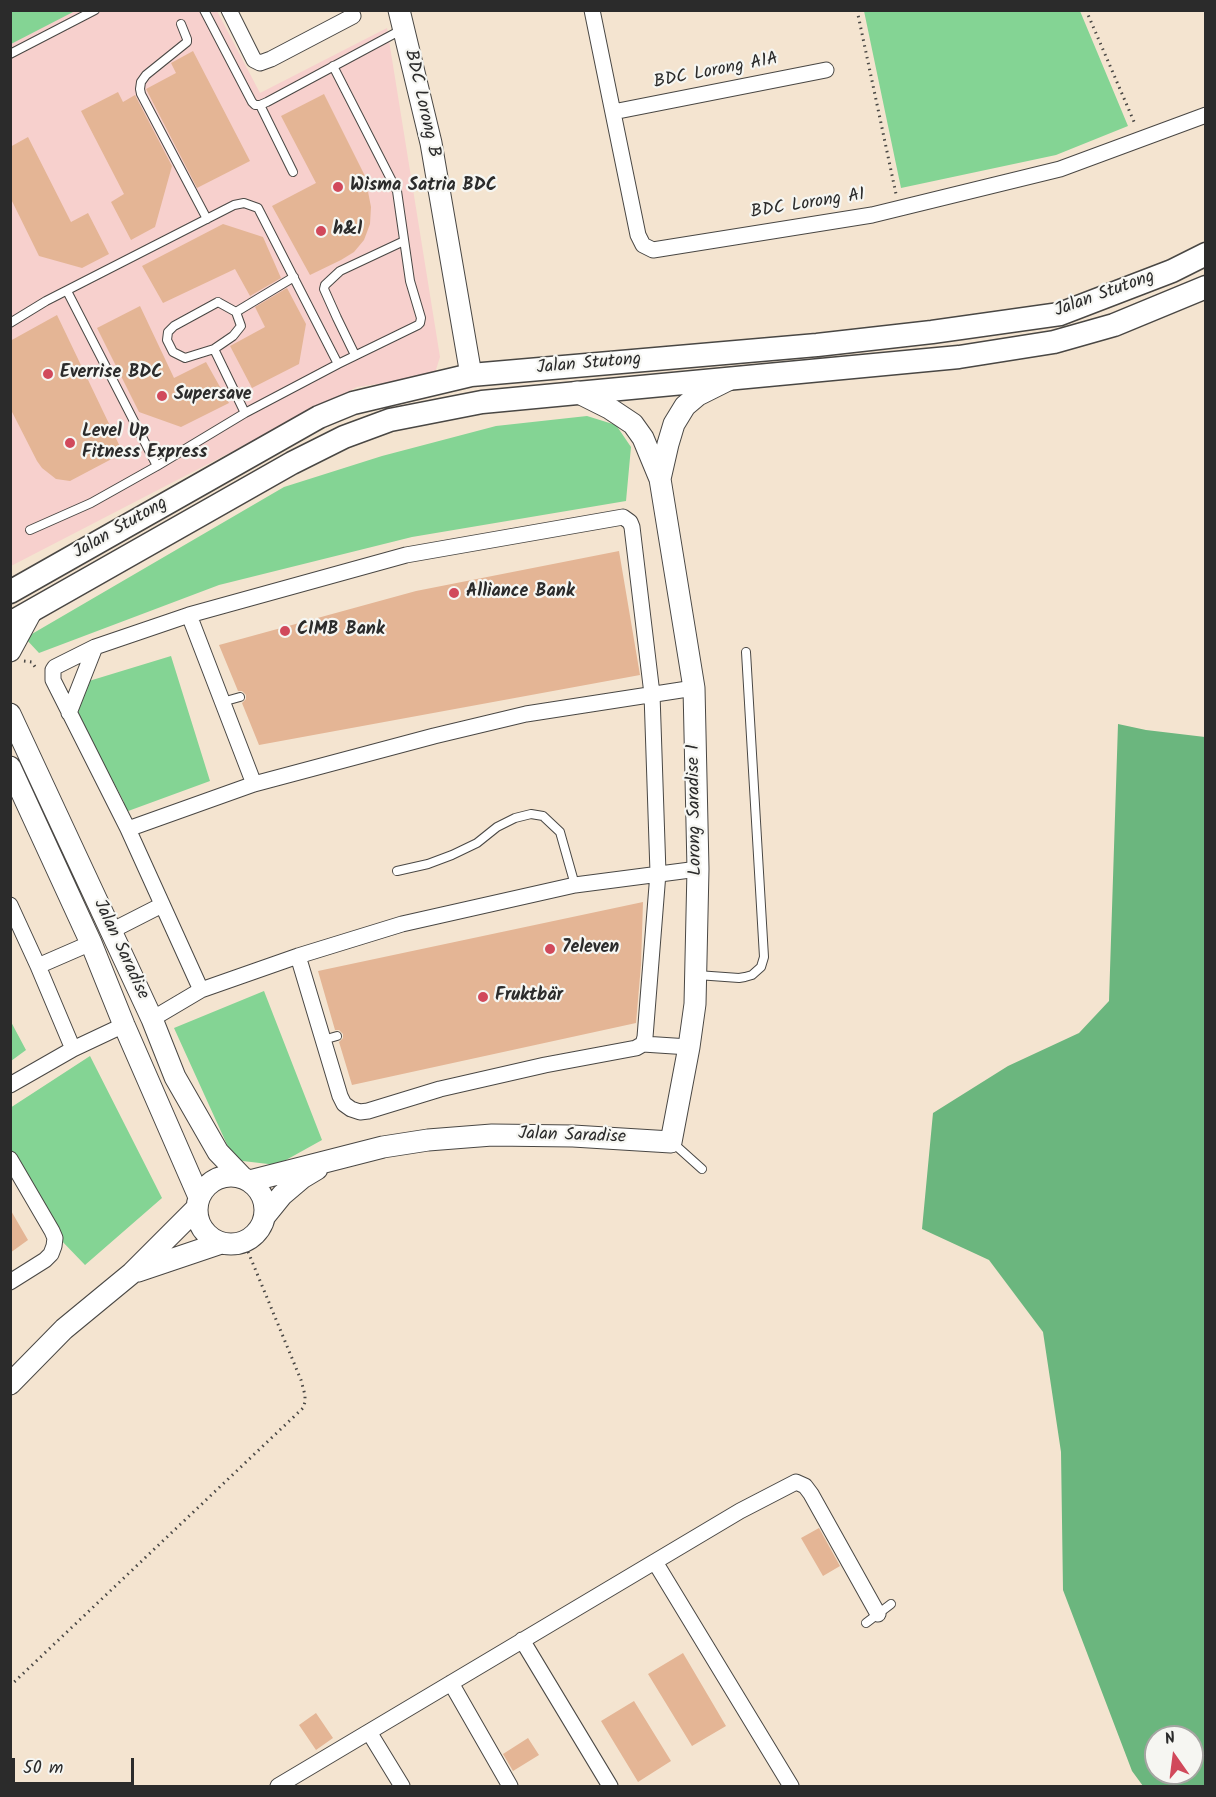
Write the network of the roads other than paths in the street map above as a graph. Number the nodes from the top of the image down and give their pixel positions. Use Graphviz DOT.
graph roads {
  1 [pos="95,10"];
  2 [pos="204,10"];
  3 [pos="229,10"];
  4 [pos="592,10"];
  5 [pos="353,16"];
  6 [pos="402,20"];
  7 [pos="181,24"];
  8 [pos="10,54"];
  9 [pos="333,66"];
  10 [pos="826,70"];
  11 [pos="260,105"];
  12 [pos="613,112"];
  13 [pos="1206,115"];
  14 [pos="292,172"];
  15 [pos="207,219"];
  16 [pos="404,241"];
  17 [pos="1206,254"];
  18 [pos="294,277"];
  19 [pos="1206,287"];
  20 [pos="67,291"];
  21 [pos="236,312"];
  22 [pos="10,322"];
  23 [pos="214,349"];
  24 [pos="355,355"];
  25 [pos="338,364"];
  26 [pos="471,375"];
  27 [pos="729,379"];
  28 [pos="577,392"];
  29 [pos="482,402"];
  30 [pos="245,413"];
  31 [pos="157,466"];
  32 [pos="660,479"];
  33 [pos="30,530"];
  34 [pos="10,592"];
  35 [pos="189,615"];
  36 [pos="20,618"];
  37 [pos="95,647"];
  38 [pos="746,652"];
  39 [pos="16,656"];
  40 [pos="694,688"];
  41 [pos="652,694"];
  42 [pos="240,697"];
  43 [pos="222,702"];
  44 [pos="69,713"];
  45 [pos="10,714"];
  46 [pos="10,767"];
  47 [pos="254,784"];
  48 [pos="128,829"];
  49 [pos="698,869"];
  50 [pos="397,871"];
  51 [pos="658,873"];
  52 [pos="575,885"];
  53 [pos="10,905"];
  54 [pos="162,905"];
  55 [pos="111,931"];
  56 [pos="91,943"];
  57 [pos="297,956"];
  58 [pos="38,966"];
  59 [pos="696,974"];
  60 [pos="201,990"];
  61 [pos="152,1020"];
  62 [pos="124,1025"];
  63 [pos="643,1044"];
  64 [pos="689,1047"];
  65 [pos="73,1049"];
  66 [pos="10,1084"];
  67 [pos="671,1142"];
  68 [pos="10,1160"];
  69 [pos="331,1162"];
  70 [pos="702,1169"];
  71 [pos="246,1179"];
  72 [pos="198,1202"];
  73 [pos="265,1216"];
  74 [pos="221,1243"];
  75 [pos="132,1273"];
  76 [pos="10,1282"];
  77 [pos="10,1384"];
  78 [pos="655,1562"];
  79 [pos="885,1609"];
  80 [pos="866,1623"];
  81 [pos="522,1640"];
  82 [pos="451,1683"];
  83 [pos="369,1732"];
  84 [pos="278,1786"];
  85 [pos="402,1786"];
  86 [pos="510,1786"];
  87 [pos="610,1786"];
  88 [pos="791,1786"];
  1 -- 8 [label="lane"];
  2 -- 11 [label="lane"];
  3 -- 5 [label="street"];
  4 -- 12 [label="street, BDC Lorong A1"];
  6 -- 9 [label="lane"];
  6 -- 26 [label="street, BDC Lorong B"];
  7 -- 15 [label="lane"];
  9 -- 11 [label="lane"];
  9 -- 16 [label="lane"];
  10 -- 12 [label="street, BDC Lorong A1A"];
  11 -- 14 [label="lane"];
  12 -- 13 [label="street, BDC Lorong A1"];
  15 -- 18 [label="lane"];
  15 -- 20 [label="lane"];
  16 -- 24 [label="lane"];
  16 -- 24 [label="lane"];
  17 -- 26 [label="main road, Jalan Stutong"];
  18 -- 21 [label="lane"];
  18 -- 25 [label="lane"];
  19 -- 27 [label="main road, Jalan Stutong"];
  20 -- 22 [label="lane"];
  20 -- 31 [label="lane"];
  21 -- 23 [label="lane"];
  21 -- 23 [label="lane"];
  23 -- 30 [label="lane"];
  24 -- 25 [label="lane"];
  25 -- 30 [label="lane"];
  26 -- 29 [label="main road"];
  26 -- 34 [label="main road, Jalan Stutong"];
  27 -- 28 [label="main road, Jalan Stutong"];
  27 -- 32 [label="street"];
  28 -- 29 [label="main road, Jalan Stutong"];
  28 -- 32 [label="street"];
  29 -- 36 [label="main road, Jalan Stutong"];
  30 -- 31 [label="lane"];
  31 -- 33 [label="lane"];
  32 -- 40 [label="street, Lorong Saradise 1"];
  35 -- 37 [label="street"];
  35 -- 41 [label="street"];
  35 -- 43 [label="street"];
  36 -- 39 [label="street"];
  37 -- 44 [label="street"];
  37 -- 44 [label="street"];
  38 -- 59 [label="lane"];
  40 -- 41 [label="street"];
  40 -- 49 [label="street, Lorong Saradise 1"];
  41 -- 47 [label="street"];
  41 -- 51 [label="street"];
  42 -- 43 [label="lane"];
  43 -- 47 [label="street"];
  44 -- 48 [label="street"];
  45 -- 55 [label="street, Jalan Saradise"];
  46 -- 56 [label="street, Jalan Saradise"];
  47 -- 48 [label="street"];
  48 -- 54 [label="street"];
  49 -- 51 [label="street"];
  49 -- 59 [label="street, Lorong Saradise 1"];
  50 -- 52 [label="lane"];
  51 -- 52 [label="street"];
  51 -- 63 [label="street"];
  52 -- 57 [label="street"];
  53 -- 58 [label="street"];
  54 -- 55 [label="street"];
  54 -- 60 [label="street"];
  55 -- 61 [label="street, Jalan Saradise"];
  56 -- 58 [label="street, Jalan Saradise"];
  56 -- 62 [label="street, Jalan Saradise"];
  57 -- 60 [label="street"];
  57 -- 63 [label="street"];
  58 -- 65 [label="street"];
  59 -- 64 [label="street, Lorong Saradise 1"];
  60 -- 61 [label="street"];
  61 -- 71 [label="street, Jalan Saradise"];
  62 -- 65 [label="street, Jalan Saradise"];
  62 -- 72 [label="street, Jalan Saradise"];
  63 -- 64 [label="street"];
  64 -- 67 [label="street, Lorong Saradise 1"];
  65 -- 66 [label="street, Jalan Saradise"];
  67 -- 69 [label="street, Jalan Saradise"];
  67 -- 70 [label="lane"];
  68 -- 76 [label="street"];
  69 -- 71 [label="street"];
  69 -- 73 [label="street"];
  71 -- 72 [label="street"];
  71 -- 73 [label="street"];
  72 -- 74 [label="street"];
  72 -- 75 [label="street"];
  73 -- 74 [label="street"];
  74 -- 75 [label="street"];
  75 -- 77 [label="street"];
  78 -- 79 [label="street"];
  78 -- 81 [label="street"];
  78 -- 88 [label="street"];
  79 -- 80 [label="lane"];
  81 -- 82 [label="street"];
  81 -- 87 [label="street"];
  82 -- 83 [label="street"];
  82 -- 86 [label="street"];
  83 -- 84 [label="street"];
  83 -- 85 [label="street"];
}
